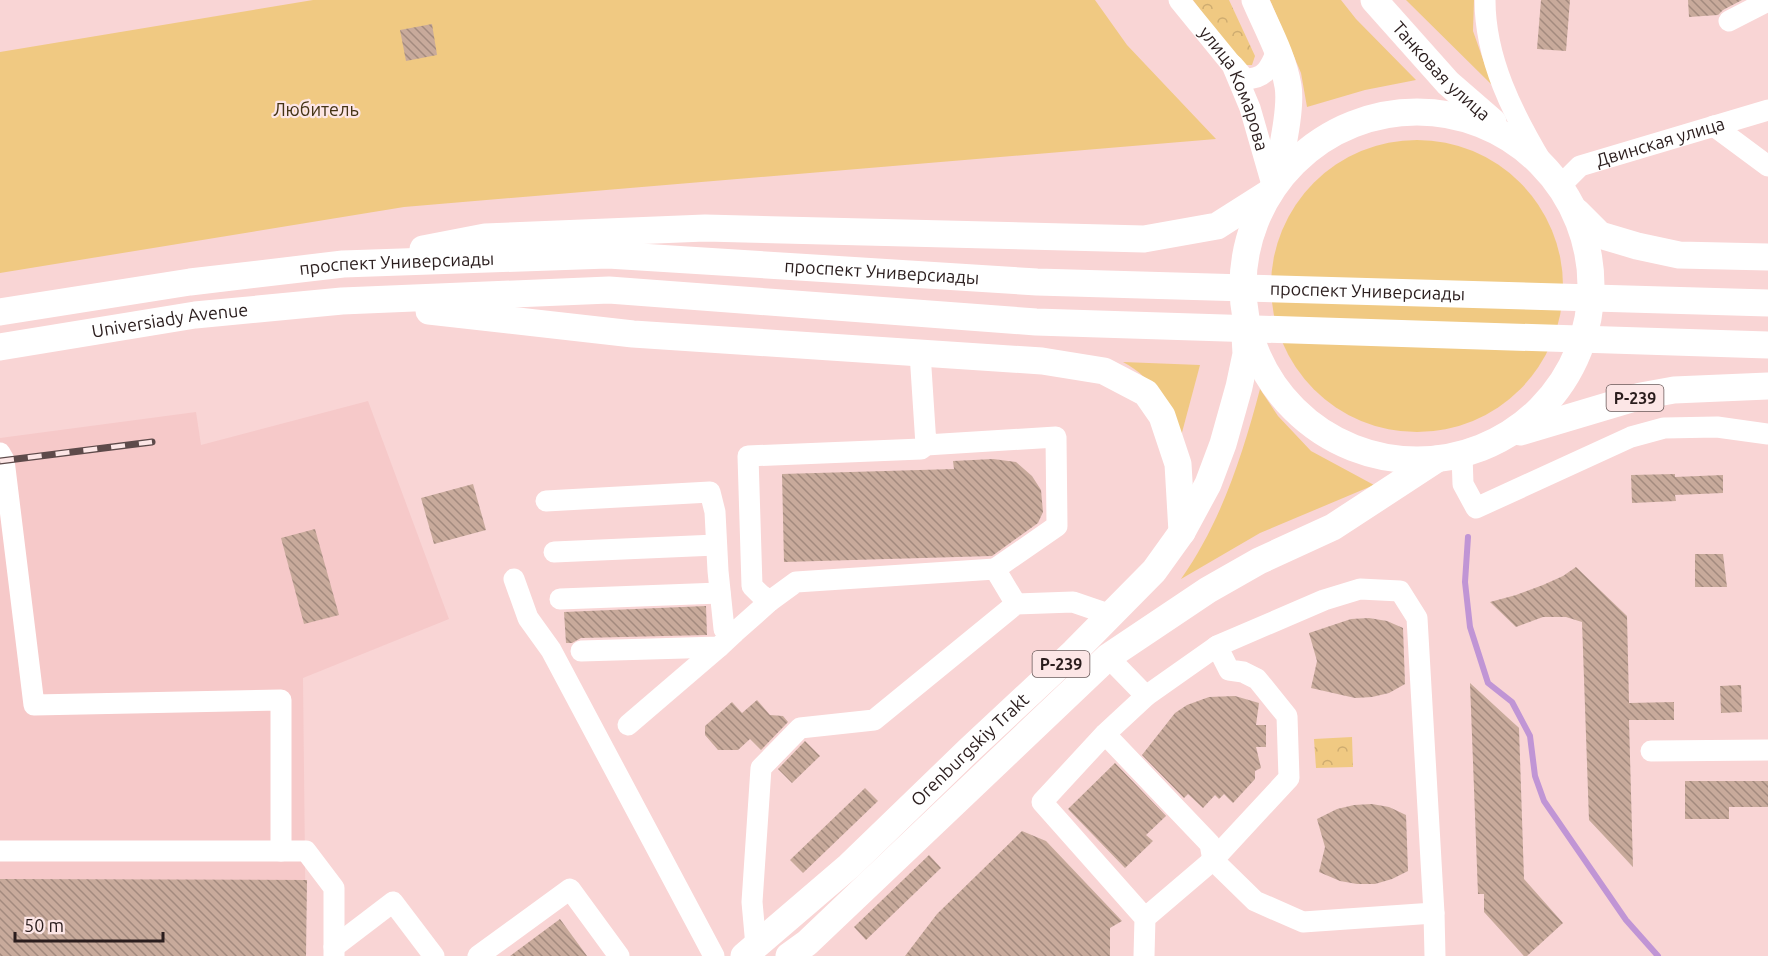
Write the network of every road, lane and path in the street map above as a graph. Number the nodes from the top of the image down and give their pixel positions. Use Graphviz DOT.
graph roads {
  1 [pos="1179,0"];
  2 [pos="1255,0"];
  3 [pos="1374,0"];
  4 [pos="1485,0"];
  5 [pos="1768,2"];
  6 [pos="1729,21"];
  7 [pos="1277,51"];
  8 [pos="1232,65"];
  9 [pos="1768,110"];
  10 [pos="1714,126"];
  11 [pos="1512,139"];
  12 [pos="1542,164"];
  13 [pos="1768,166"];
  14 [pos="1560,186"];
  15 [pos="1273,188"];
  16 [pos="1574,209"];
  17 [pos="1768,257"];
  18 [pos="343,264"];
  19 [pos="1242,291"];
  20 [pos="342,301"];
  21 [pos="1768,303"];
  22 [pos="0,312"];
  23 [pos="1768,345"];
  24 [pos="0,347"];
  25 [pos="920,353"];
  26 [pos="1768,386"];
  27 [pos="1768,434"];
  28 [pos="1507,435"];
  29 [pos="926,446"];
  30 [pos="0,453"];
  31 [pos="1450,457"];
  32 [pos="546,501"];
  33 [pos="1182,532"];
  34 [pos="716,545"];
  35 [pos="554,552"];
  36 [pos="995,569"];
  37 [pos="514,579"];
  38 [pos="720,593"];
  39 [pos="560,599"];
  40 [pos="770,601"];
  41 [pos="1016,604"];
  42 [pos="1111,615"];
  43 [pos="726,640"];
  44 [pos="1217,646"];
  45 [pos="580,651"];
  46 [pos="1108,657"];
  47 [pos="1146,696"];
  48 [pos="628,725"];
  49 [pos="1105,734"];
  50 [pos="1768,750"];
  51 [pos="1651,751"];
  52 [pos="0,850"];
  53 [pos="281,851"];
  54 [pos="1213,860"];
  55 [pos="1434,913"];
  56 [pos="1145,918"];
  57 [pos="334,951"];
  58 [pos="750,951"];
  59 [pos="804,952"];
  60 [pos="434,956"];
  61 [pos="478,956"];
  62 [pos="619,956"];
  63 [pos="714,956"];
  64 [pos="1144,956"];
  65 [pos="1434,956"];
  1 -- 8 [label="street, улица Комарова"];
  2 -- 7 [label="main road"];
  3 -- 11 [label="main road, Танковая улица"];
  4 -- 12 [label="street"];
  5 -- 6 [label="street"];
  7 -- 8 [label="street"];
  7 -- 15 [label="main road"];
  8 -- 15 [label="street, улица Комарова"];
  9 -- 10 [label="street, Двинская улица"];
  10 -- 13 [label="street"];
  10 -- 14 [label="street, Двинская улица"];
  11 -- 12 [label="main road, Р-239"];
  11 -- 15 [label="main road, Р-239"];
  12 -- 14 [label="main road, Р-239"];
  14 -- 16 [label="main road, Р-239"];
  15 -- 18 [label="main road"];
  15 -- 19 [label="main road, Р-239"];
  16 -- 17 [label="main road, Р-239"];
  16 -- 28 [label="main road, Р-239"];
  18 -- 21 [label="main road, проспект Универсиады"];
  18 -- 22 [label="main road, проспект Универсиады"];
  19 -- 31 [label="main road, Р-239"];
  19 -- 33 [label="main road, Orenburgskiy Trakt / Р-239"];
  20 -- 23 [label="main road, проспект Универсиады"];
  20 -- 24 [label="main road, Universiady Avenue"];
  20 -- 25 [label="main road"];
  25 -- 29 [label="street"];
  25 -- 33 [label="main road"];
  26 -- 28 [label="main road, Р-239"];
  27 -- 31 [label="street"];
  28 -- 31 [label="main road, Р-239"];
  29 -- 36 [label="street"];
  29 -- 40 [label="street"];
  30 -- 53 [label="street"];
  31 -- 46 [label="main road, Orenburgskiy Trakt / Р-239"];
  32 -- 34 [label="street"];
  33 -- 42 [label="main road, Orenburgskiy Trakt / Р-239"];
  34 -- 35 [label="street"];
  34 -- 38 [label="street"];
  36 -- 40 [label="street"];
  36 -- 41 [label="street"];
  37 -- 63 [label="street"];
  38 -- 39 [label="street"];
  38 -- 43 [label="street"];
  40 -- 43 [label="street"];
  41 -- 42 [label="street"];
  41 -- 58 [label="street"];
  42 -- 58 [label="main road, Orenburgskiy Trakt / Р-239"];
  43 -- 45 [label="street"];
  43 -- 48 [label="street"];
  44 -- 47 [label="street"];
  44 -- 54 [label="street"];
  44 -- 55 [label="street"];
  46 -- 47 [label="street"];
  46 -- 59 [label="main road, Orenburgskiy Trakt / Р-239"];
  47 -- 49 [label="street"];
  49 -- 54 [label="street"];
  49 -- 56 [label="street"];
  50 -- 51 [label="street"];
  52 -- 53 [label="street"];
  53 -- 57 [label="street"];
  54 -- 55 [label="street"];
  54 -- 56 [label="street"];
  55 -- 65 [label="street"];
  56 -- 64 [label="street"];
  57 -- 60 [label="street"];
  61 -- 62 [label="street"];
}
